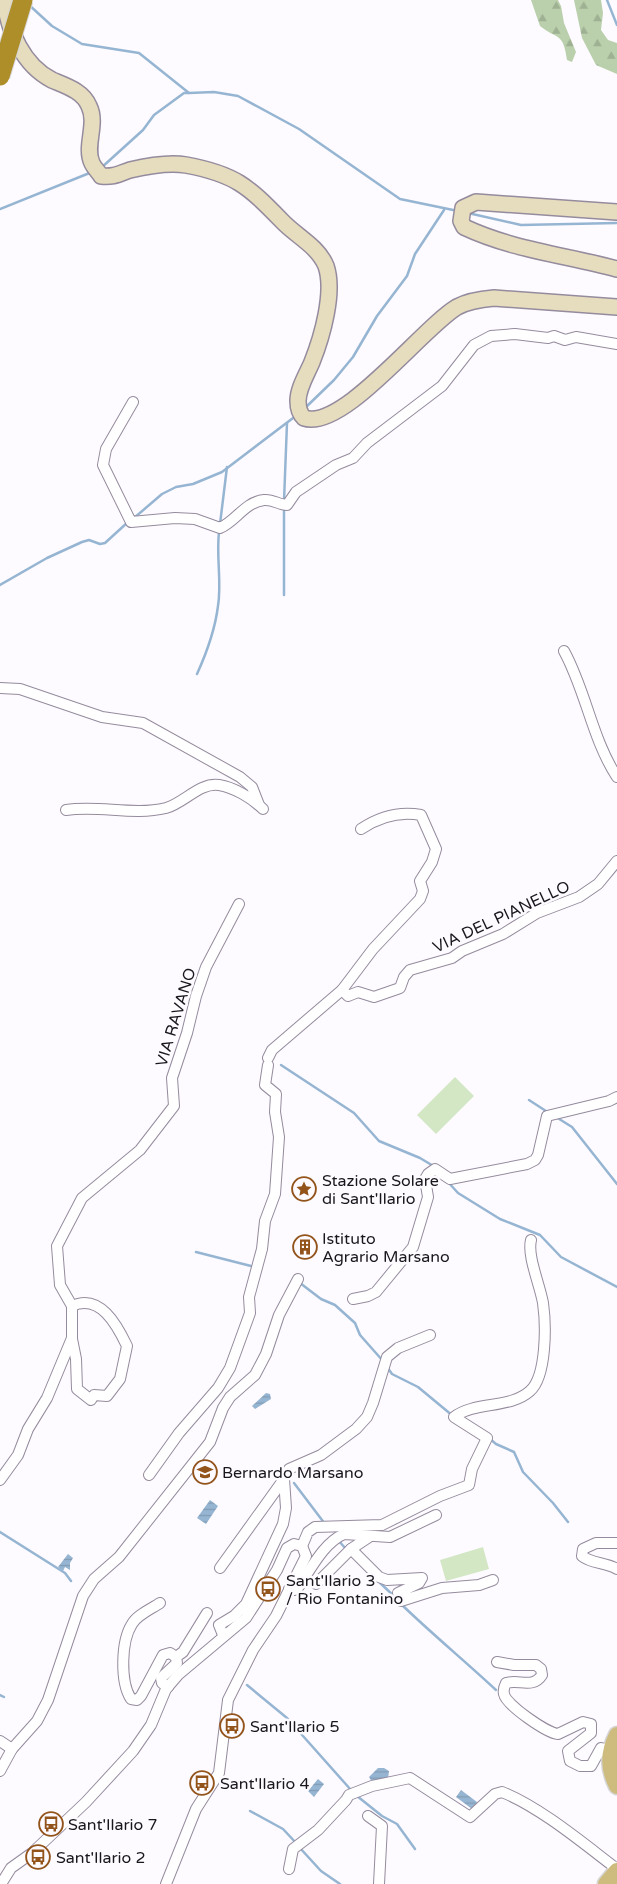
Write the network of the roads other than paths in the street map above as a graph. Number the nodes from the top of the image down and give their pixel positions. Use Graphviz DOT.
graph roads {
  1 [pos="5,0"];
  2 [pos="22,0"];
  3 [pos="0,76"];
  4 [pos="617,212"];
  5 [pos="617,269"];
  6 [pos="617,307"];
  7 [pos="617,344"];
  8 [pos="133,402"];
  9 [pos="564,651"];
  10 [pos="0,688"];
  11 [pos="617,777"];
  12 [pos="66,810"];
  13 [pos="361,830"];
  14 [pos="617,860"];
  15 [pos="239,904"];
  16 [pos="342,990"];
  17 [pos="617,1096"];
  18 [pos="531,1240"];
  19 [pos="298,1279"];
  20 [pos="353,1299"];
  21 [pos="72,1306"];
  22 [pos="430,1335"];
  23 [pos="72,1338"];
  24 [pos="150,1475"];
  25 [pos="284,1479"];
  26 [pos="0,1480"];
  27 [pos="436,1515"];
  28 [pos="370,1537"];
  29 [pos="617,1543"];
  30 [pos="302,1546"];
  31 [pos="351,1549"];
  32 [pos="220,1568"];
  33 [pos="617,1569"];
  34 [pos="493,1580"];
  35 [pos="316,1584"];
  36 [pos="289,1589"];
  37 [pos="160,1604"];
  38 [pos="208,1613"];
  39 [pos="223,1635"];
  40 [pos="176,1658"];
  41 [pos="497,1662"];
  42 [pos="168,1687"];
  43 [pos="617,1735"];
  44 [pos="0,1741"];
  45 [pos="12,1749"];
  46 [pos="614,1755"];
  47 [pos="0,1771"];
  48 [pos="617,1786"];
  49 [pos="368,1816"];
  50 [pos="289,1870"];
  51 [pos="617,1870"];
  52 [pos="1,1884"];
  53 [pos="166,1884"];
  54 [pos="379,1884"];
  55 [pos="606,1884"];
  1 -- 6 [label="street"];
  2 -- 3 [label="highway, bridge"];
  4 -- 5 [label="street"];
  7 -- 8 [label="street"];
  9 -- 11 [label="street"];
  10 -- 12 [label="street"];
  13 -- 16 [label="street"];
  14 -- 16 [label="street, VIA DEL PIANELLO"];
  15 -- 21 [label="street, VIA RAVANO"];
  16 -- 24 [label="street"];
  17 -- 20 [label="street"];
  18 -- 30 [label="street"];
  19 -- 45 [label="street"];
  21 -- 23 [label="street"];
  21 -- 23 [label="street"];
  22 -- 25 [label="street"];
  23 -- 26 [label="street"];
  25 -- 32 [label="street"];
  25 -- 39 [label="street"];
  27 -- 28 [label="street"];
  28 -- 31 [label="street"];
  28 -- 36 [label="street"];
  29 -- 33 [label="street"];
  30 -- 36 [label="street"];
  30 -- 39 [label="street"];
  31 -- 34 [label="street"];
  31 -- 35 [label="street"];
  36 -- 53 [label="street"];
  37 -- 40 [label="street"];
  38 -- 40 [label="street"];
  39 -- 42 [label="street"];
  40 -- 42 [label="street"];
  41 -- 46 [label="street"];
  42 -- 52 [label="street"];
  43 -- 46 [label="main road"];
  44 -- 45 [label="street"];
  45 -- 47 [label="street"];
  46 -- 48 [label="main road"];
  49 -- 54 [label="street"];
  50 -- 51 [label="street"];
  51 -- 55 [label="main road"];
}
